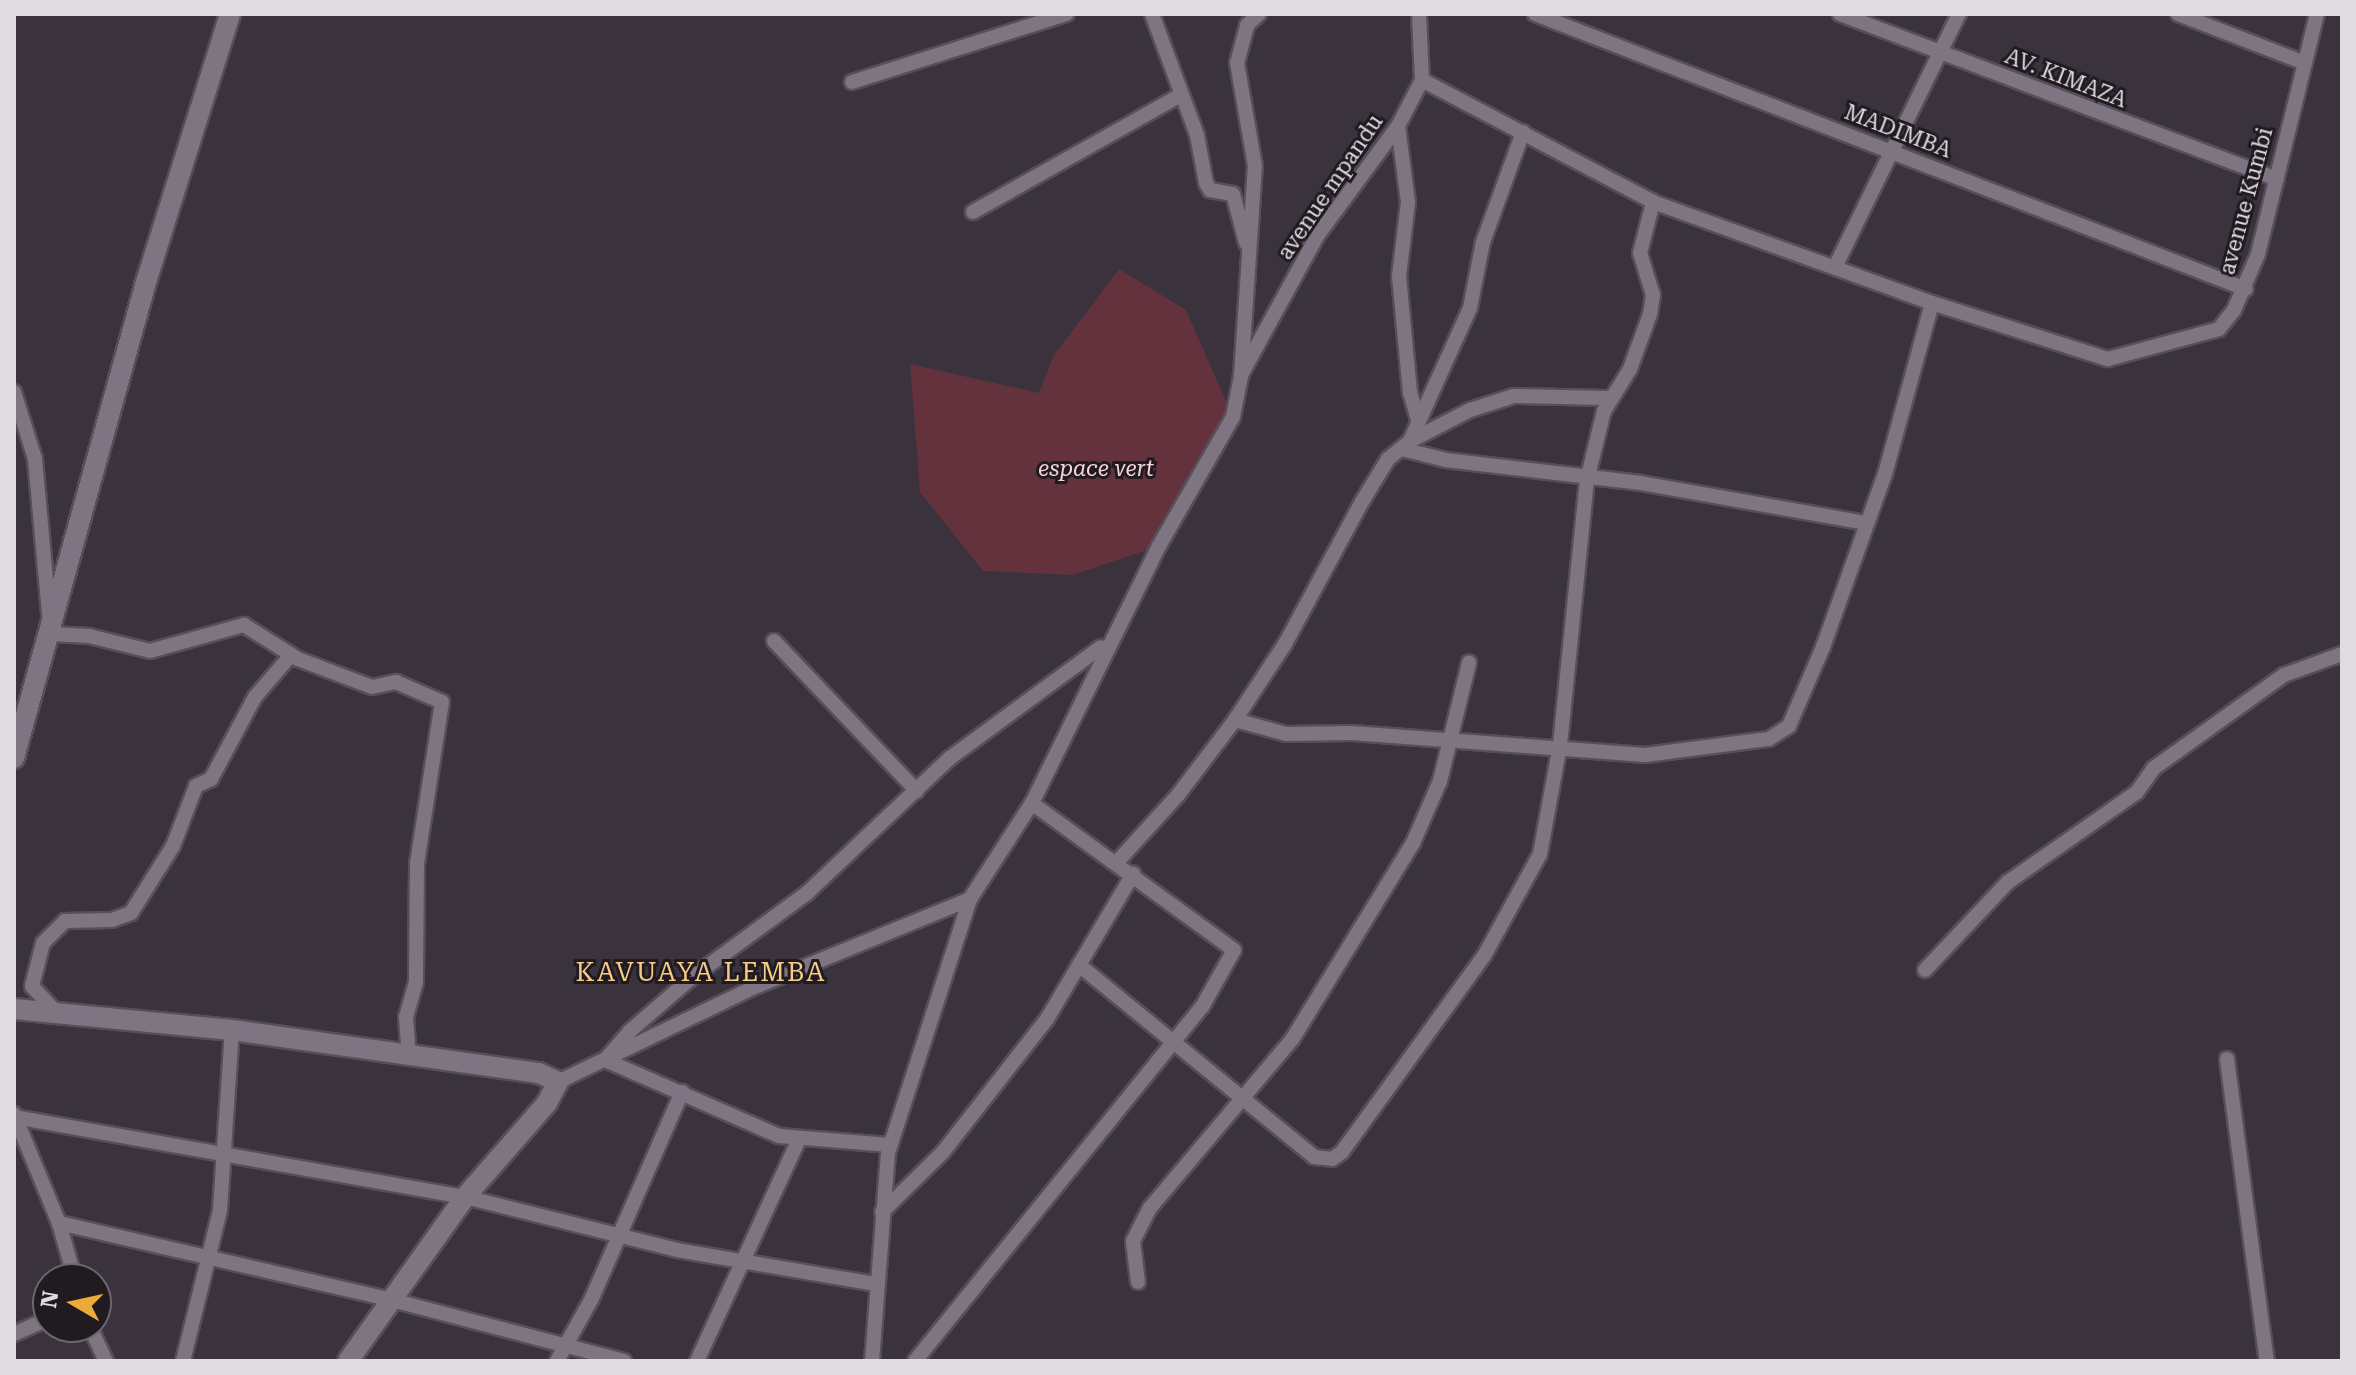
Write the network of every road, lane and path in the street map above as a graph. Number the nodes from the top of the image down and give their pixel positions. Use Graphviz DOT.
graph roads {
  1 [pos="230,14"];
  2 [pos="1067,14"];
  3 [pos="1152,14"];
  4 [pos="1259,14"];
  5 [pos="1419,14"];
  6 [pos="1535,14"];
  7 [pos="1840,14"];
  8 [pos="1959,14"];
  9 [pos="2178,14"];
  10 [pos="2317,14"];
  11 [pos="1939,53"];
  12 [pos="2305,63"];
  13 [pos="1422,80"];
  14 [pos="852,82"];
  15 [pos="1181,95"];
  16 [pos="1398,126"];
  17 [pos="1523,132"];
  18 [pos="1889,150"];
  19 [pos="2277,179"];
  20 [pos="1653,202"];
  21 [pos="973,212"];
  22 [pos="1250,255"];
  23 [pos="1835,267"];
  24 [pos="2246,289"];
  25 [pos="1932,303"];
  26 [pos="1241,376"];
  27 [pos="14,392"];
  28 [pos="1609,398"];
  29 [pos="1419,423"];
  30 [pos="1406,445"];
  31 [pos="1587,480"];
  32 [pos="1865,523"];
  33 [pos="51,634"];
  34 [pos="774,641"];
  35 [pos="1101,647"];
  36 [pos="2342,654"];
  37 [pos="291,655"];
  38 [pos="1469,663"];
  39 [pos="1235,720"];
  40 [pos="1451,742"];
  41 [pos="1560,745"];
  42 [pos="14,758"];
  43 [pos="917,791"];
  44 [pos="1032,803"];
  45 [pos="1117,862"];
  46 [pos="1133,874"];
  47 [pos="970,899"];
  48 [pos="1079,965"];
  49 [pos="1925,970"];
  50 [pos="14,1009"];
  51 [pos="59,1013"];
  52 [pos="232,1030"];
  53 [pos="1173,1040"];
  54 [pos="409,1058"];
  55 [pos="2227,1059"];
  56 [pos="605,1060"];
  57 [pos="558,1082"];
  58 [pos="682,1092"];
  59 [pos="1246,1098"];
  60 [pos="14,1116"];
  61 [pos="798,1141"];
  62 [pos="890,1145"];
  63 [pos="227,1153"];
  64 [pos="465,1197"];
  65 [pos="882,1212"];
  66 [pos="59,1223"];
  67 [pos="618,1235"];
  68 [pos="211,1257"];
  69 [pos="745,1262"];
  70 [pos="70,1263"];
  71 [pos="1138,1282"];
  72 [pos="875,1284"];
  73 [pos="392,1300"];
  74 [pos="560,1354"];
  75 [pos="184,1361"];
  76 [pos="348,1361"];
  77 [pos="624,1361"];
  78 [pos="697,1361"];
  79 [pos="872,1361"];
  80 [pos="915,1361"];
  81 [pos="2267,1361"];
  1 -- 33 [label="street"];
  2 -- 14 [label="street"];
  3 -- 15 [label="street"];
  4 -- 22 [label="street"];
  5 -- 13 [label="street"];
  6 -- 18 [label="street, MADIMBA"];
  7 -- 11 [label="street, AV. KIMAZA"];
  8 -- 11 [label="street"];
  9 -- 12 [label="street"];
  10 -- 12 [label="street, avenue Kumbi"];
  11 -- 18 [label="street"];
  11 -- 19 [label="street, AV. KIMAZA"];
  12 -- 19 [label="street, avenue Kumbi"];
  13 -- 16 [label="street, avenue mpandu"];
  13 -- 17 [label="street"];
  15 -- 21 [label="street"];
  15 -- 22 [label="street"];
  16 -- 26 [label="street, avenue mpandu"];
  16 -- 29 [label="street"];
  17 -- 20 [label="street"];
  17 -- 29 [label="street"];
  18 -- 23 [label="street"];
  18 -- 24 [label="street, MADIMBA"];
  19 -- 24 [label="street, avenue Kumbi"];
  20 -- 23 [label="street"];
  20 -- 28 [label="street"];
  22 -- 26 [label="street"];
  23 -- 25 [label="street"];
  24 -- 25 [label="street, avenue Kumbi"];
  25 -- 32 [label="street"];
  26 -- 44 [label="street"];
  27 -- 33 [label="street"];
  28 -- 30 [label="street"];
  28 -- 31 [label="street"];
  29 -- 30 [label="street"];
  30 -- 31 [label="street"];
  30 -- 39 [label="street"];
  31 -- 32 [label="street"];
  31 -- 41 [label="street"];
  32 -- 41 [label="street"];
  33 -- 37 [label="street"];
  33 -- 42 [label="street"];
  34 -- 43 [label="street"];
  35 -- 43 [label="street"];
  36 -- 49 [label="street"];
  37 -- 51 [label="street"];
  37 -- 54 [label="street"];
  38 -- 40 [label="street"];
  39 -- 40 [label="street"];
  39 -- 45 [label="street"];
  40 -- 41 [label="street"];
  40 -- 59 [label="street"];
  41 -- 59 [label="street"];
  43 -- 56 [label="street"];
  44 -- 45 [label="street"];
  44 -- 47 [label="street"];
  45 -- 46 [label="street"];
  46 -- 48 [label="street"];
  46 -- 53 [label="street"];
  47 -- 56 [label="street"];
  47 -- 62 [label="street"];
  48 -- 53 [label="street"];
  48 -- 65 [label="street"];
  50 -- 51 [label="street"];
  51 -- 52 [label="street"];
  52 -- 54 [label="street"];
  52 -- 63 [label="street"];
  53 -- 59 [label="street"];
  53 -- 80 [label="street"];
  54 -- 57 [label="street"];
  55 -- 81 [label="street"];
  56 -- 57 [label="street"];
  56 -- 58 [label="street"];
  57 -- 64 [label="street"];
  58 -- 61 [label="street"];
  58 -- 67 [label="street"];
  59 -- 71 [label="street"];
  60 -- 63 [label="street"];
  60 -- 66 [label="street"];
  61 -- 62 [label="street"];
  61 -- 69 [label="street"];
  62 -- 65 [label="street"];
  63 -- 64 [label="street"];
  63 -- 68 [label="street"];
  64 -- 67 [label="street"];
  64 -- 73 [label="street"];
  65 -- 72 [label="street"];
  66 -- 68 [label="street"];
  66 -- 70 [label="street"];
  67 -- 69 [label="street"];
  67 -- 74 [label="street"];
  68 -- 73 [label="street"];
  68 -- 75 [label="street"];
  69 -- 72 [label="street"];
  69 -- 78 [label="street"];
  72 -- 79 [label="street"];
  73 -- 74 [label="street"];
  73 -- 76 [label="street"];
  74 -- 77 [label="street"];
}
